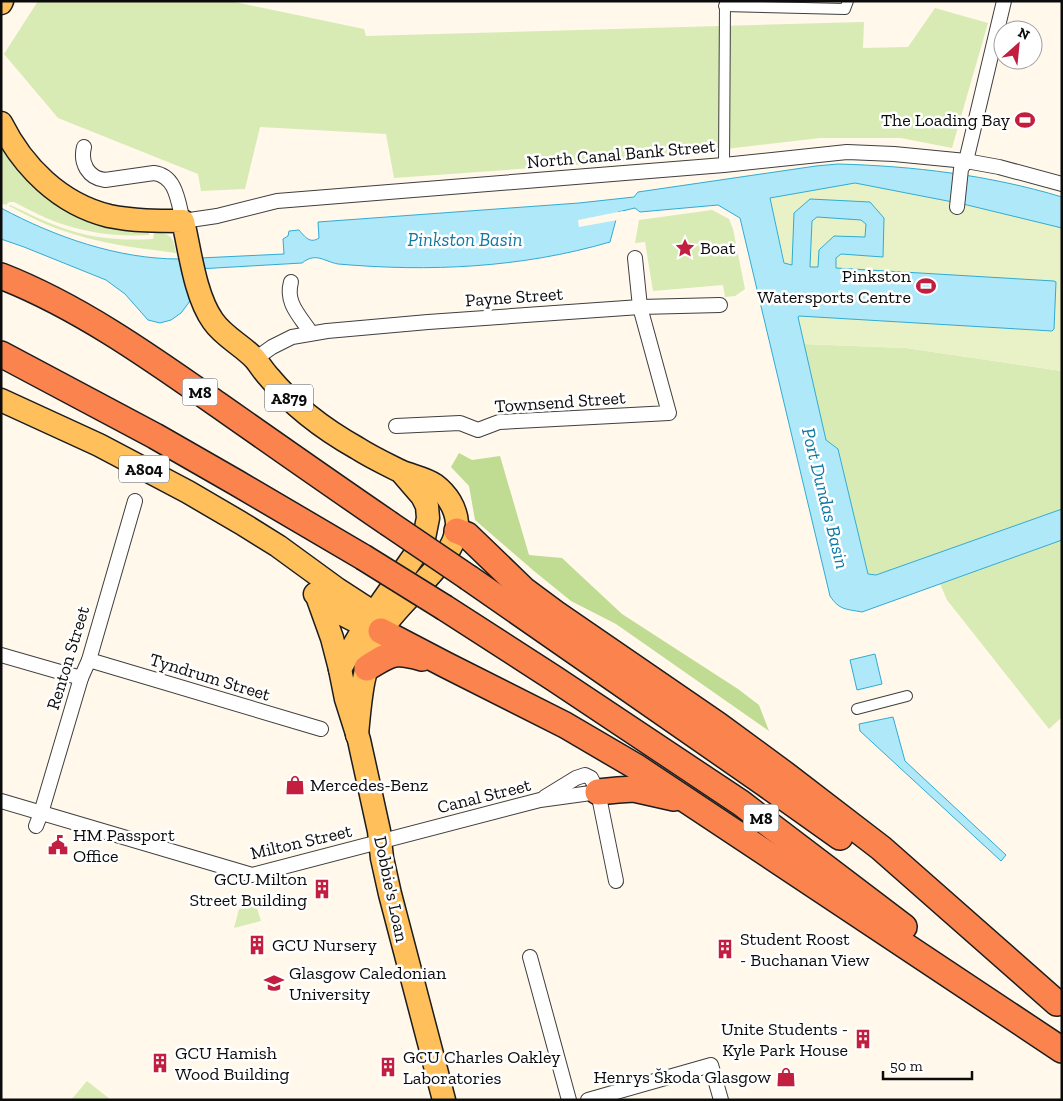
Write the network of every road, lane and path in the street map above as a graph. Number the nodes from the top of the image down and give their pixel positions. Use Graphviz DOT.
graph roads {
  1 [pos="848,1"];
  2 [pos="1004,1"];
  3 [pos="724,4"];
  4 [pos="1,122"];
  5 [pos="84,147"];
  6 [pos="724,165"];
  7 [pos="964,167"];
  8 [pos="1062,184"];
  9 [pos="957,208"];
  10 [pos="182,221"];
  11 [pos="635,258"];
  12 [pos="2,276"];
  13 [pos="291,282"];
  14 [pos="720,305"];
  15 [pos="640,307"];
  16 [pos="311,333"];
  17 [pos="1,354"];
  18 [pos="255,359"];
  19 [pos="1,400"];
  20 [pos="396,426"];
  21 [pos="401,471"];
  22 [pos="135,501"];
  23 [pos="462,533"];
  24 [pos="423,543"];
  25 [pos="278,546"];
  26 [pos="317,596"];
  27 [pos="376,623"];
  28 [pos="1,655"];
  29 [pos="88,660"];
  30 [pos="446,665"];
  31 [pos="367,668"];
  32 [pos="340,669"];
  33 [pos="81,678"];
  34 [pos="907,696"];
  35 [pos="857,709"];
  36 [pos="320,729"];
  37 [pos="357,735"];
  38 [pos="598,792"];
  39 [pos="1,801"];
  40 [pos="691,803"];
  41 [pos="38,820"];
  42 [pos="380,842"];
  43 [pos="616,881"];
  44 [pos="530,957"];
  45 [pos="1060,1005"];
  46 [pos="1062,1050"];
  47 [pos="444,1100"];
  48 [pos="569,1100"];
  49 [pos="588,1100"];
  50 [pos="721,1100"];
  1 -- 3 [label="street"];
  2 -- 7 [label="street"];
  3 -- 6 [label="street"];
  4 -- 10 [label="main road"];
  5 -- 10 [label="street"];
  6 -- 7 [label="street, North Canal Bank Street"];
  6 -- 10 [label="street, North Canal Bank Street"];
  7 -- 8 [label="street, North Canal Bank Street"];
  7 -- 9 [label="street"];
  10 -- 18 [label="main road, A879"];
  11 -- 15 [label="street"];
  12 -- 45 [label="highway, M8, bridge"];
  13 -- 16 [label="street"];
  14 -- 15 [label="street, Payne Street"];
  15 -- 16 [label="street, Payne Street"];
  15 -- 20 [label="street, Townsend Street"];
  16 -- 18 [label="street, Payne Street"];
  17 -- 46 [label="highway, M8, bridge"];
  18 -- 21 [label="main road, A879"];
  19 -- 25 [label="main road, Dobbie's Loan / A804"];
  21 -- 23 [label="main road, A879"];
  21 -- 24 [label="main road, A879"];
  22 -- 29 [label="street, Renton Street"];
  23 -- 24 [label="main road"];
  23 -- 27 [label="main road, A879"];
  23 -- 45 [label="highway, M8"];
  24 -- 27 [label="main road, A879"];
  25 -- 26 [label="main road, Dobbie's Loan / A804"];
  25 -- 27 [label="main road, Dobbie's Loan / A804"];
  26 -- 27 [label="main road, Dobbie's Loan / A804"];
  26 -- 32 [label="main road, Dobbie's Loan / A804"];
  27 -- 30 [label="highway"];
  27 -- 31 [label="main road, Dobbie's Loan / A804"];
  27 -- 32 [label="main road, A879"];
  28 -- 33 [label="street"];
  29 -- 33 [label="street, Renton Street"];
  29 -- 36 [label="street, Tyndrum Street"];
  30 -- 31 [label="highway"];
  30 -- 40 [label="highway"];
  31 -- 37 [label="main road, Dobbie's Loan / A804"];
  32 -- 37 [label="main road, Dobbie's Loan / A804"];
  33 -- 41 [label="street, Renton Street"];
  34 -- 35 [label="street"];
  37 -- 42 [label="main road, Dobbie's Loan / A804"];
  38 -- 40 [label="highway"];
  38 -- 42 [label="street, Canal Street"];
  38 -- 43 [label="street"];
  39 -- 41 [label="street, Milton Street"];
  40 -- 46 [label="highway"];
  41 -- 42 [label="street, Milton Street"];
  42 -- 47 [label="main road, Dobbie's Loan / A804"];
  44 -- 48 [label="street"];
  49 -- 50 [label="street"];
}
